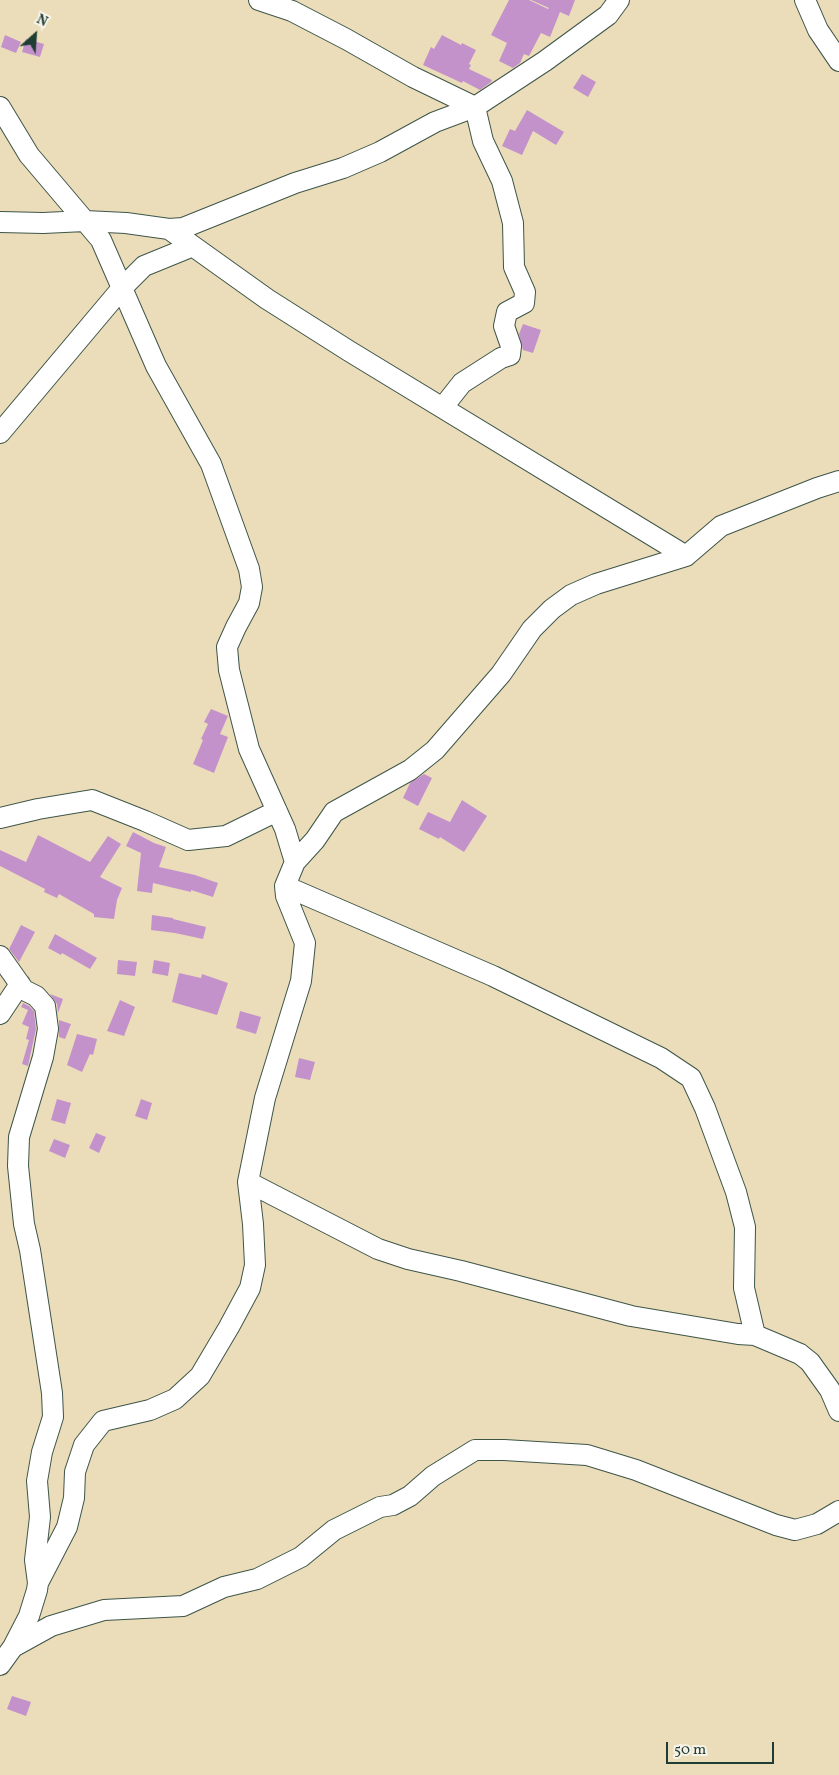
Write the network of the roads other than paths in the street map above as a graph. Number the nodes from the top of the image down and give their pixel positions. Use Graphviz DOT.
graph roads {
  1 [pos="259,0"];
  2 [pos="619,0"];
  3 [pos="805,0"];
  4 [pos="839,61"];
  5 [pos="0,106"];
  6 [pos="475,107"];
  7 [pos="85,221"];
  8 [pos="0,222"];
  9 [pos="169,229"];
  10 [pos="192,246"];
  11 [pos="122,288"];
  12 [pos="443,407"];
  13 [pos="0,433"];
  14 [pos="839,481"];
  15 [pos="686,556"];
  16 [pos="278,811"];
  17 [pos="0,818"];
  18 [pos="295,862"];
  19 [pos="285,886"];
  20 [pos="0,956"];
  21 [pos="20,984"];
  22 [pos="0,1014"];
  23 [pos="248,1182"];
  24 [pos="755,1335"];
  25 [pos="839,1411"];
  26 [pos="839,1512"];
  27 [pos="38,1582"];
  28 [pos="13,1647"];
  29 [pos="0,1664"];
  1 -- 6 [label="street"];
  2 -- 6 [label="street"];
  3 -- 4 [label="street"];
  5 -- 7 [label="street"];
  6 -- 9 [label="street"];
  6 -- 12 [label="street"];
  7 -- 8 [label="street"];
  7 -- 9 [label="street"];
  7 -- 11 [label="street"];
  9 -- 10 [label="street"];
  10 -- 11 [label="street"];
  10 -- 12 [label="street"];
  11 -- 13 [label="street"];
  11 -- 16 [label="street"];
  12 -- 15 [label="street"];
  14 -- 15 [label="street"];
  15 -- 18 [label="street"];
  16 -- 17 [label="street"];
  16 -- 18 [label="street"];
  18 -- 19 [label="street"];
  19 -- 23 [label="street"];
  19 -- 24 [label="street"];
  20 -- 21 [label="street"];
  21 -- 22 [label="street"];
  21 -- 27 [label="street"];
  23 -- 24 [label="street"];
  23 -- 27 [label="street"];
  24 -- 25 [label="street"];
  26 -- 28 [label="street"];
  27 -- 28 [label="street"];
  28 -- 29 [label="street"];
}
